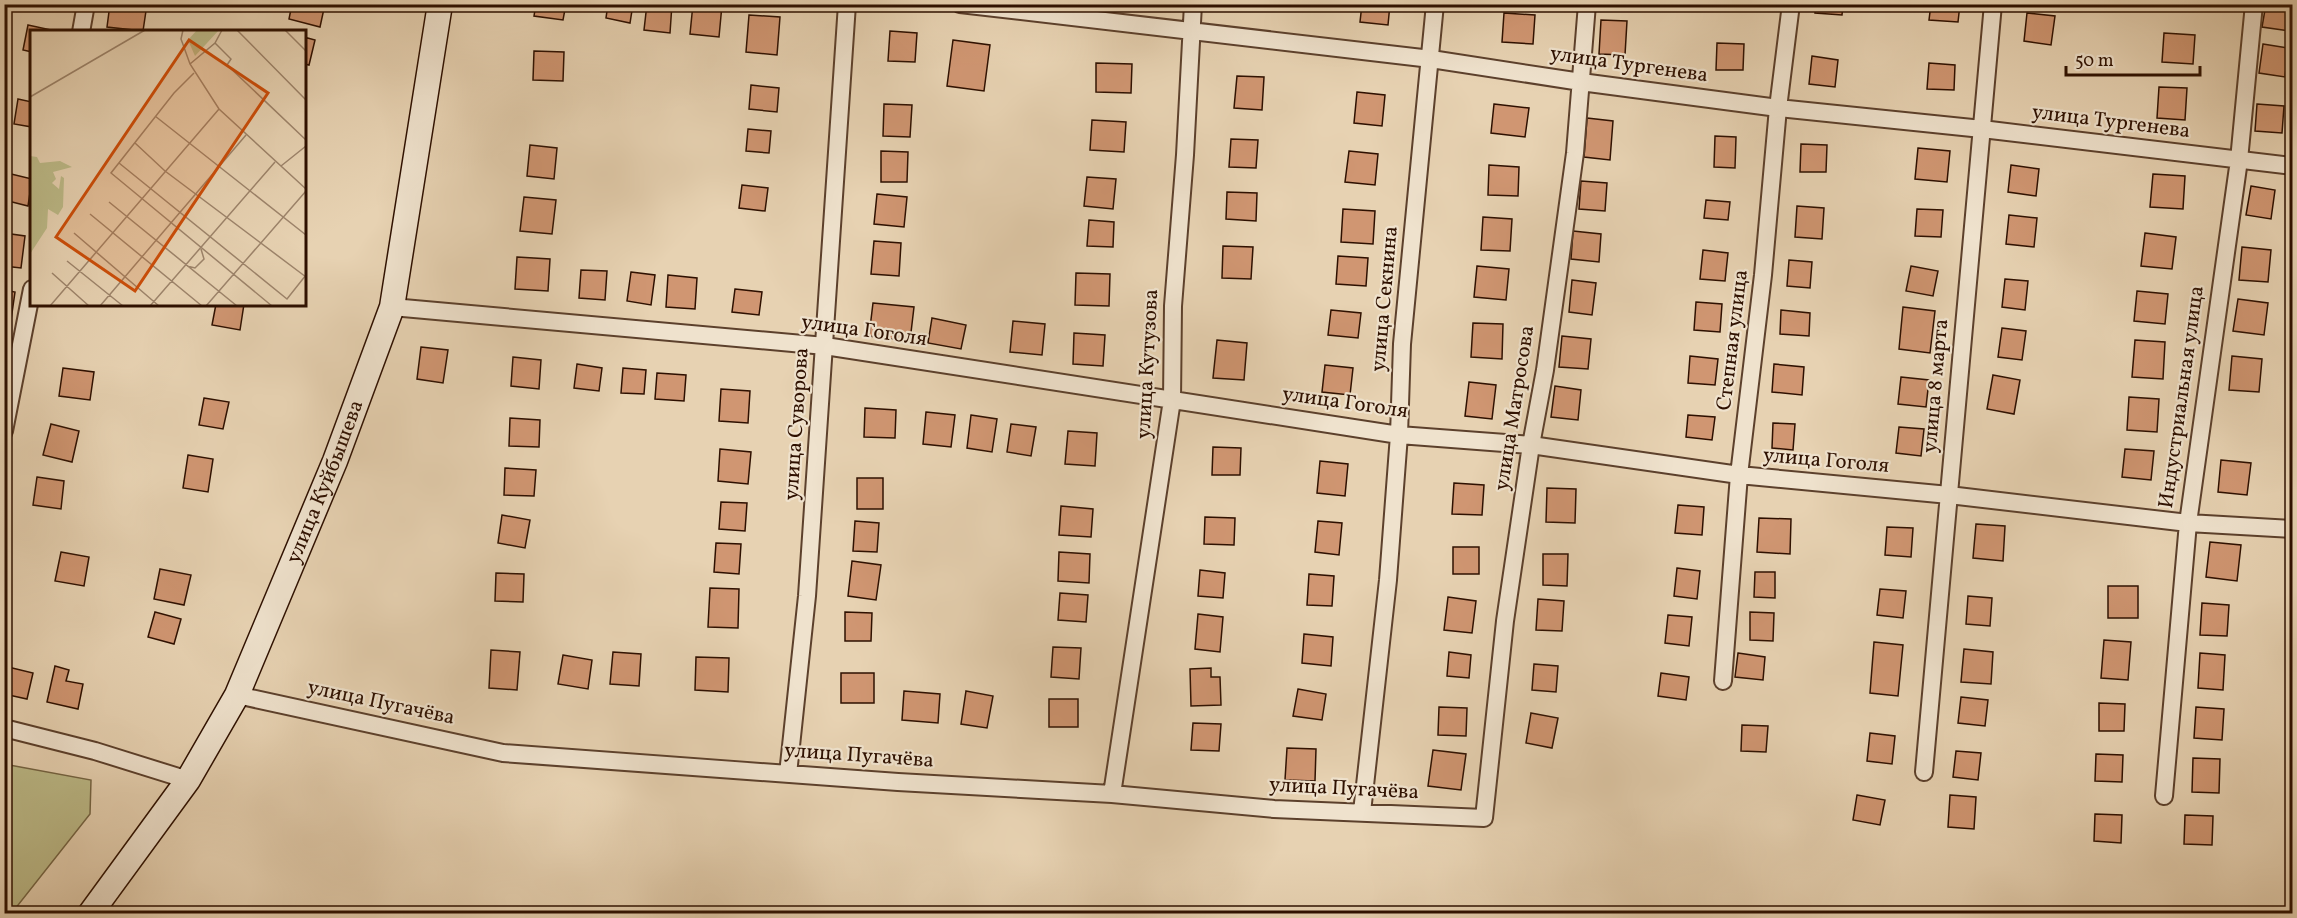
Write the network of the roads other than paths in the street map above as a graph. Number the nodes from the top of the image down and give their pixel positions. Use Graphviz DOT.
graph roads {
  1 [pos="86,4"];
  2 [pos="440,4"];
  3 [pos="847,4"];
  4 [pos="960,4"];
  5 [pos="1193,4"];
  6 [pos="1435,4"];
  7 [pos="1587,4"];
  8 [pos="1791,4"];
  9 [pos="1993,4"];
  10 [pos="2254,4"];
  11 [pos="81,30"];
  12 [pos="1191,30"];
  13 [pos="1431,59"];
  14 [pos="1581,82"];
  15 [pos="1778,108"];
  16 [pos="1982,129"];
  17 [pos="2239,160"];
  18 [pos="2292,166"];
  19 [pos="30,299"];
  20 [pos="392,307"];
  21 [pos="825,346"];
  22 [pos="1172,400"];
  23 [pos="4,430"];
  24 [pos="1399,435"];
  25 [pos="1531,445"];
  26 [pos="1739,475"];
  27 [pos="1949,495"];
  28 [pos="2188,523"];
  29 [pos="2292,529"];
  30 [pos="1723,681"];
  31 [pos="237,695"];
  32 [pos="4,728"];
  33 [pos="1924,772"];
  34 [pos="788,774"];
  35 [pos="188,780"];
  36 [pos="1112,794"];
  37 [pos="2164,796"];
  38 [pos="1362,812"];
  39 [pos="1484,818"];
  40 [pos="90,914"];
  1 -- 11 [label="street"];
  2 -- 20 [label="main road, улица Куйбышева"];
  3 -- 21 [label="street, улица Суворова"];
  4 -- 12 [label="street, улица Тургенева"];
  5 -- 12 [label="street, улица Кутузова"];
  6 -- 13 [label="street, улица Секнина"];
  7 -- 14 [label="street, улица Матросова"];
  8 -- 15 [label="street, Степная улица"];
  9 -- 16 [label="street, улица 8 марта"];
  10 -- 17 [label="street, Индустриальная улица"];
  12 -- 13 [label="street, улица Тургенева"];
  12 -- 22 [label="street, улица Кутузова"];
  13 -- 14 [label="street, улица Тургенева"];
  13 -- 24 [label="street, улица Секнина"];
  14 -- 15 [label="street, улица Тургенева"];
  14 -- 25 [label="street, улица Матросова"];
  15 -- 16 [label="street, улица Тургенева"];
  15 -- 26 [label="street, Степная улица"];
  16 -- 17 [label="street, улица Тургенева"];
  16 -- 27 [label="street, улица 8 марта"];
  17 -- 18 [label="street, улица Тургенева"];
  17 -- 28 [label="street, Индустриальная улица"];
  19 -- 23 [label="street"];
  20 -- 21 [label="street, улица Гоголя"];
  20 -- 31 [label="main road, улица Куйбышева"];
  21 -- 22 [label="street, улица Гоголя"];
  21 -- 34 [label="street, улица Суворова"];
  22 -- 24 [label="street, улица Гоголя"];
  22 -- 36 [label="street, улица Кутузова"];
  24 -- 25 [label="street, улица Гоголя"];
  24 -- 38 [label="street, улица Секнина"];
  25 -- 26 [label="street, улица Гоголя"];
  25 -- 39 [label="street, улица Матросова"];
  26 -- 27 [label="street, улица Гоголя"];
  26 -- 30 [label="street, Степная улица"];
  27 -- 28 [label="street, улица Гоголя"];
  27 -- 33 [label="street, улица 8 марта"];
  28 -- 29 [label="street, улица Гоголя"];
  28 -- 37 [label="street, Индустриальная улица"];
  31 -- 34 [label="street, улица Пугачёва"];
  31 -- 35 [label="main road, улица Куйбышева"];
  32 -- 35 [label="street"];
  34 -- 36 [label="street, улица Пугачёва"];
  35 -- 40 [label="main road, улица Куйбышева"];
  36 -- 38 [label="street, улица Пугачёва"];
  38 -- 39 [label="street, улица Пугачёва"];
}
